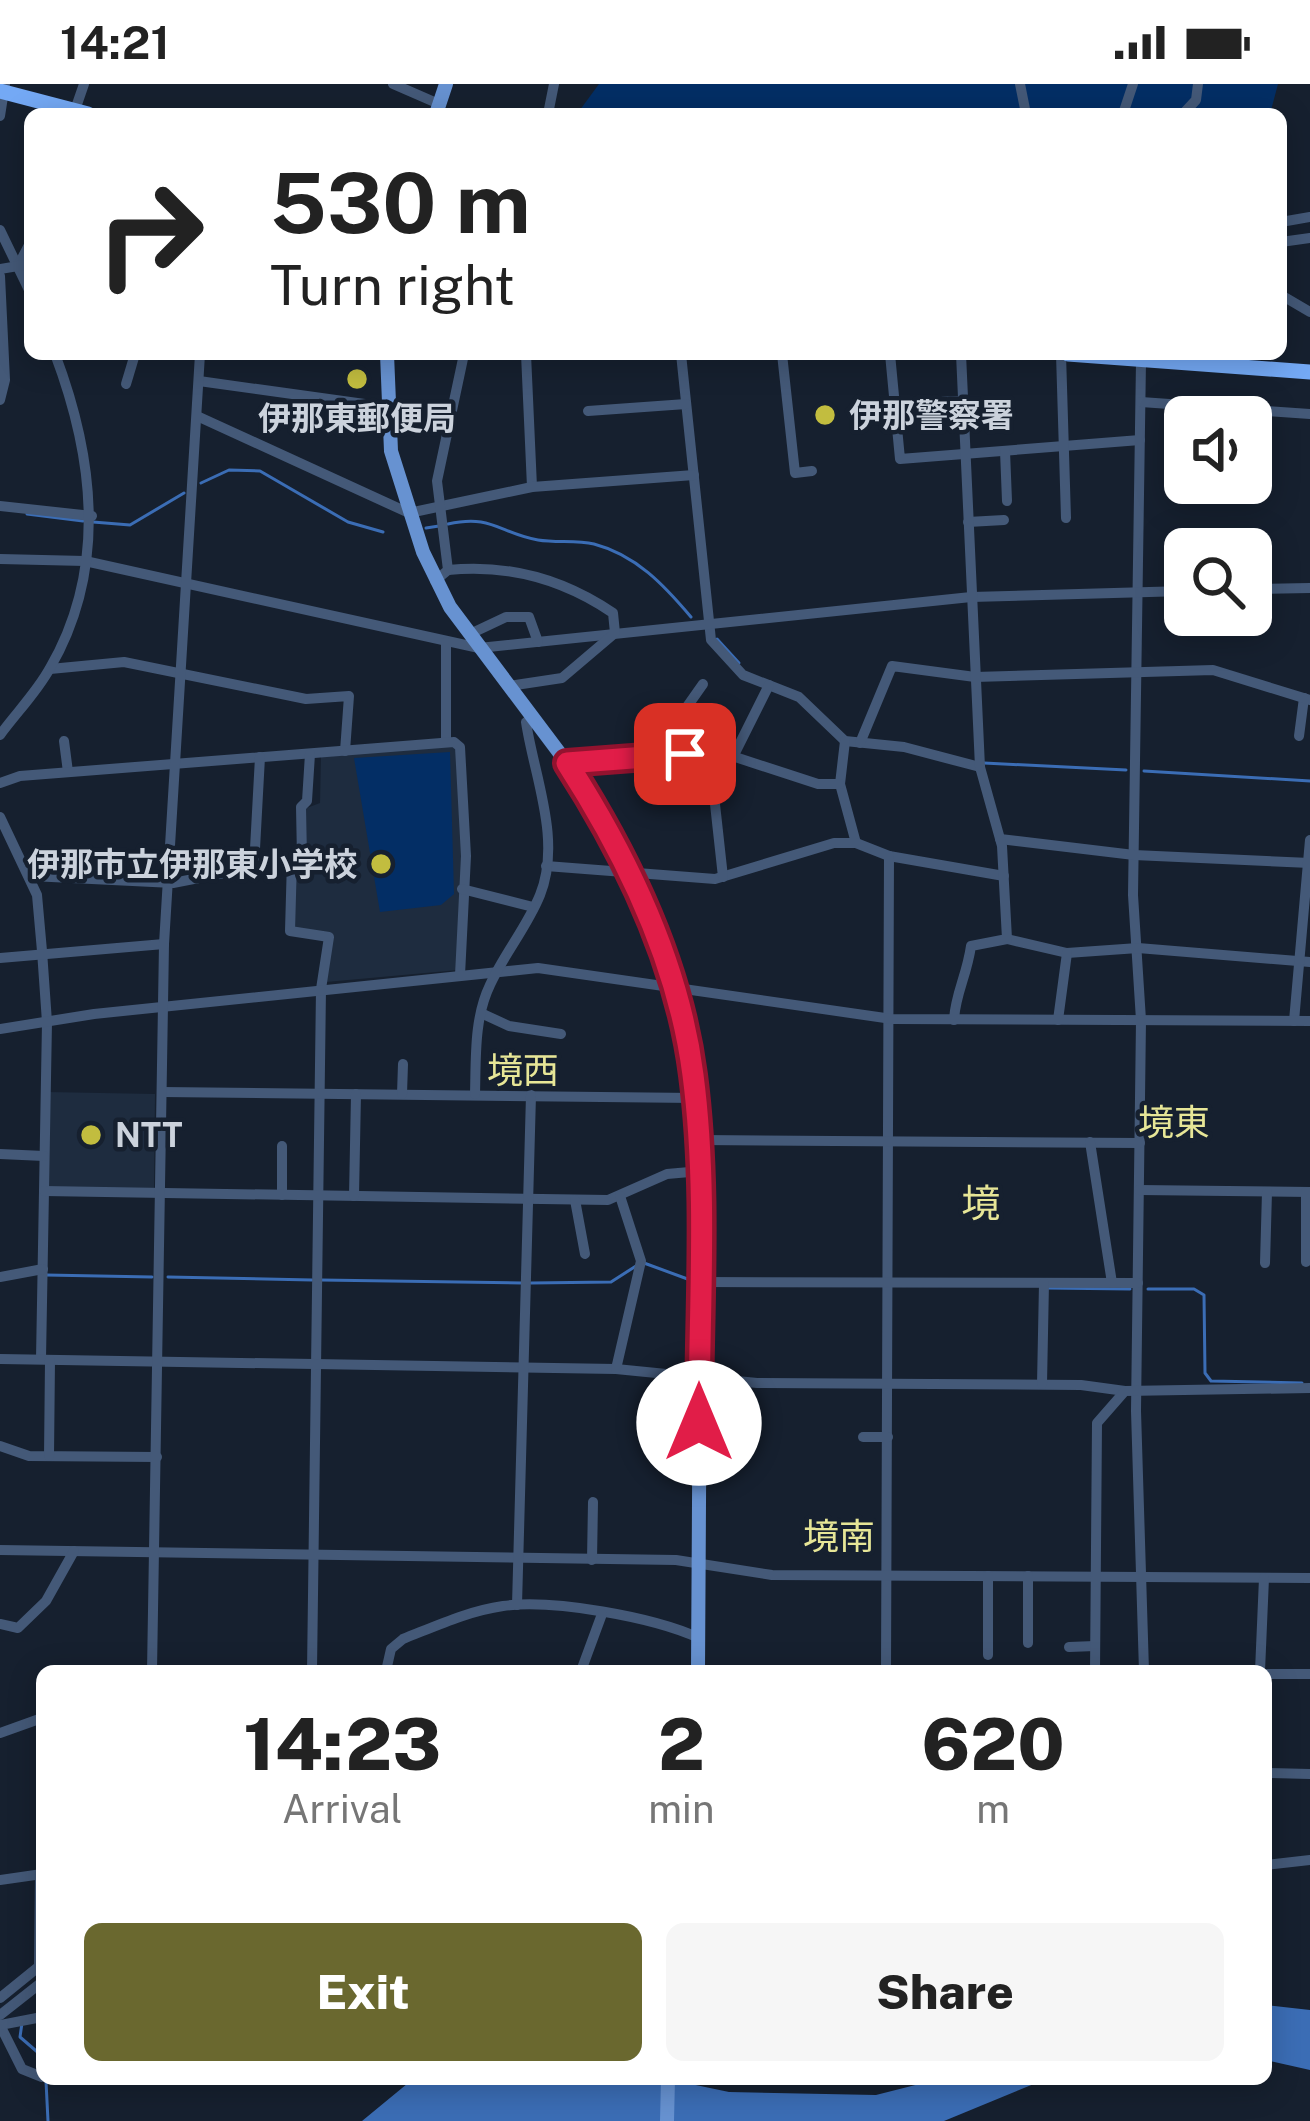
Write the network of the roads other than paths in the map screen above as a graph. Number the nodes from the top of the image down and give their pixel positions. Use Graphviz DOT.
graph roads {
  1 [pos="394,84"];
  2 [pos="2,89"];
  3 [pos="67,108"];
  4 [pos="436,108"];
  5 [pos="0,116"];
  6 [pos="0,230"];
  7 [pos="22,263"];
  8 [pos="0,273"];
  9 [pos="57,360"];
  10 [pos="133,360"];
  11 [pos="200,360"];
  12 [pos="387,360"];
  13 [pos="463,360"];
  14 [pos="526,360"];
  15 [pos="682,360"];
  16 [pos="783,360"];
  17 [pos="890,360"];
  18 [pos="961,360"];
  19 [pos="1065,360"];
  20 [pos="1131,360"];
  21 [pos="1142,361"];
  22 [pos="1310,372"];
  23 [pos="199,381"];
  24 [pos="126,384"];
  25 [pos="0,400"];
  26 [pos="962,401"];
  27 [pos="1141,402"];
  28 [pos="686,404"];
  29 [pos="893,404"];
  30 [pos="386,407"];
  31 [pos="588,411"];
  32 [pos="1310,414"];
  33 [pos="196,416"];
  34 [pos="1140,440"];
  35 [pos="1063,446"];
  36 [pos="1005,451"];
  37 [pos="965,454"];
  38 [pos="812,471"];
  39 [pos="694,476"];
  40 [pos="532,487"];
  41 [pos="1007,501"];
  42 [pos="439,504"];
  43 [pos="0,506"];
  44 [pos="409,513"];
  45 [pos="92,516"];
  46 [pos="1066,518"];
  47 [pos="1004,520"];
  48 [pos="968,523"];
  49 [pos="0,559"];
  50 [pos="85,561"];
  51 [pos="448,570"];
  52 [pos="435,581"];
  53 [pos="187,584"];
  54 [pos="1310,588"];
  55 [pos="1272,589"];
  56 [pos="1164,591"];
  57 [pos="1138,592"];
  58 [pos="971,597"];
  59 [pos="708,622"];
  60 [pos="615,633"];
  61 [pos="475,641"];
  62 [pos="446,642"];
  63 [pos="538,642"];
  64 [pos="50,669"];
  65 [pos="182,674"];
  66 [pos="1137,674"];
  67 [pos="975,677"];
  68 [pos="704,683"];
  69 [pos="769,685"];
  70 [pos="509,686"];
  71 [pos="1307,699"];
  72 [pos="533,718"];
  73 [pos="0,735"];
  74 [pos="1300,736"];
  75 [pos="861,740"];
  76 [pos="64,741"];
  77 [pos="845,741"];
  78 [pos="446,742"];
  79 [pos="345,751"];
  80 [pos="310,754"];
  81 [pos="685,754"];
  82 [pos="732,756"];
  83 [pos="260,757"];
  84 [pos="176,763"];
  85 [pos="567,763"];
  86 [pos="980,763"];
  87 [pos="68,772"];
  88 [pos="0,783"];
  89 [pos="840,784"];
  90 [pos="0,817"];
  91 [pos="1000,839"];
  92 [pos="1310,840"];
  93 [pos="856,843"];
  94 [pos="6,849"];
  95 [pos="1134,855"];
  96 [pos="889,856"];
  97 [pos="292,860"];
  98 [pos="1309,863"];
  99 [pos="546,866"];
  100 [pos="254,867"];
  101 [pos="628,873"];
  102 [pos="31,876"];
  103 [pos="1004,876"];
  104 [pos="723,878"];
  105 [pos="168,883"];
  106 [pos="462,889"];
  107 [pos="533,907"];
  108 [pos="1006,940"];
  109 [pos="164,944"];
  110 [pos="1138,947"];
  111 [pos="42,950"];
  112 [pos="1067,953"];
  113 [pos="0,958"];
  114 [pos="1296,962"];
  115 [pos="1310,962"];
  116 [pos="501,970"];
  117 [pos="460,974"];
  118 [pos="672,986"];
  119 [pos="321,989"];
  120 [pos="164,1007"];
  121 [pos="483,1014"];
  122 [pos="892,1019"];
  123 [pos="1058,1020"];
  124 [pos="1142,1020"];
  125 [pos="954,1021"];
  126 [pos="1294,1021"];
  127 [pos="1310,1021"];
  128 [pos="47,1022"];
  129 [pos="0,1029"];
  130 [pos="560,1034"];
  131 [pos="403,1064"];
  132 [pos="162,1092"];
  133 [pos="321,1093"];
  134 [pos="356,1094"];
  135 [pos="402,1094"];
  136 [pos="475,1094"];
  137 [pos="531,1095"];
  138 [pos="695,1098"];
  139 [pos="699,1140"];
  140 [pos="891,1140"];
  141 [pos="1090,1142"];
  142 [pos="1140,1143"];
  143 [pos="282,1146"];
  144 [pos="0,1154"];
  145 [pos="44,1156"];
  146 [pos="700,1171"];
  147 [pos="44,1190"];
  148 [pos="1139,1190"];
  149 [pos="1267,1192"];
  150 [pos="1308,1192"];
  151 [pos="161,1193"];
  152 [pos="282,1195"];
  153 [pos="320,1196"];
  154 [pos="354,1196"];
  155 [pos="620,1196"];
  156 [pos="526,1199"];
  157 [pos="575,1200"];
  158 [pos="584,1254"];
  159 [pos="1265,1262"];
  160 [pos="1306,1262"];
  161 [pos="43,1273"];
  162 [pos="0,1277"];
  163 [pos="700,1282"];
  164 [pos="1112,1283"];
  165 [pos="1138,1283"];
  166 [pos="890,1285"];
  167 [pos="1044,1286"];
  168 [pos="0,1359"];
  169 [pos="45,1359"];
  170 [pos="159,1360"];
  171 [pos="315,1363"];
  172 [pos="524,1367"];
  173 [pos="616,1369"];
  174 [pos="699,1376"];
  175 [pos="888,1384"];
  176 [pos="1042,1384"];
  177 [pos="1310,1388"];
  178 [pos="1131,1390"];
  179 [pos="863,1437"];
  180 [pos="888,1437"];
  181 [pos="0,1446"];
  182 [pos="49,1456"];
  183 [pos="157,1457"];
  184 [pos="593,1502"];
  185 [pos="0,1550"];
  186 [pos="74,1551"];
  187 [pos="152,1554"];
  188 [pos="314,1557"];
  189 [pos="520,1560"];
  190 [pos="592,1560"];
  191 [pos="698,1564"];
  192 [pos="887,1575"];
  193 [pos="988,1576"];
  194 [pos="1028,1576"];
  195 [pos="1096,1576"];
  196 [pos="1144,1576"];
  197 [pos="1264,1578"];
  198 [pos="1310,1578"];
  199 [pos="518,1605"];
  200 [pos="602,1614"];
  201 [pos="0,1624"];
  202 [pos="699,1638"];
  203 [pos="1028,1643"];
  204 [pos="1095,1646"];
  205 [pos="1070,1647"];
  206 [pos="988,1655"];
  207 [pos="152,1665"];
  208 [pos="312,1665"];
  209 [pos="387,1665"];
  210 [pos="582,1665"];
  211 [pos="698,1665"];
  212 [pos="886,1665"];
  213 [pos="1095,1665"];
  214 [pos="1144,1665"];
  215 [pos="1263,1665"];
  216 [pos="1272,1672"];
  217 [pos="1310,1674"];
  218 [pos="36,1720"];
  219 [pos="0,1723"];
  220 [pos="1,1733"];
  221 [pos="1272,1773"];
  222 [pos="1310,1774"];
  223 [pos="1310,1860"];
  224 [pos="1272,1864"];
  225 [pos="36,1875"];
  226 [pos="0,1880"];
  227 [pos="36,1969"];
  228 [pos="36,1987"];
  229 [pos="0,1998"];
  230 [pos="0,2014"];
  231 [pos="36,2018"];
  232 [pos="0,2025"];
  233 [pos="36,2075"];
  234 [pos="668,2085"];
  235 [pos="667,2121"];
  1 -- 4 [label="street"];
  2 -- 3 [label="highway"];
  2 -- 5 [label="street"];
  6 -- 7 [label="street"];
  7 -- 8 [label="street"];
  8 -- 25 [label="street"];
  9 -- 45 [label="street"];
  10 -- 24 [label="street"];
  11 -- 23 [label="street"];
  12 -- 30 [label="main road"];
  13 -- 42 [label="street"];
  14 -- 40 [label="street"];
  15 -- 28 [label="street"];
  16 -- 38 [label="street"];
  17 -- 29 [label="street"];
  18 -- 26 [label="street"];
  19 -- 35 [label="street"];
  20 -- 21 [label="highway"];
  21 -- 22 [label="highway"];
  21 -- 27 [label="street"];
  23 -- 30 [label="street"];
  23 -- 33 [label="street"];
  26 -- 29 [label="street"];
  26 -- 37 [label="street"];
  27 -- 32 [label="street"];
  27 -- 34 [label="street"];
  28 -- 31 [label="street"];
  28 -- 39 [label="street"];
  29 -- 37 [label="street"];
  30 -- 44 [label="main road"];
  33 -- 44 [label="street"];
  33 -- 53 [label="street"];
  34 -- 35 [label="street"];
  34 -- 57 [label="street"];
  35 -- 36 [label="street"];
  35 -- 46 [label="street"];
  36 -- 37 [label="street"];
  36 -- 41 [label="street"];
  37 -- 48 [label="street"];
  39 -- 40 [label="street"];
  39 -- 59 [label="street"];
  40 -- 42 [label="street"];
  42 -- 44 [label="street"];
  42 -- 51 [label="street"];
  43 -- 45 [label="street"];
  44 -- 52 [label="main road"];
  45 -- 50 [label="street"];
  47 -- 48 [label="street"];
  48 -- 58 [label="street"];
  49 -- 50 [label="street"];
  50 -- 53 [label="street"];
  50 -- 64 [label="street"];
  51 -- 52 [label="street"];
  51 -- 60 [label="street"];
  52 -- 61 [label="main road"];
  53 -- 62 [label="street"];
  53 -- 65 [label="street"];
  54 -- 55 [label="street"];
  56 -- 57 [label="street"];
  57 -- 58 [label="street"];
  57 -- 66 [label="street"];
  58 -- 59 [label="street"];
  58 -- 67 [label="street"];
  59 -- 60 [label="street"];
  59 -- 69 [label="street"];
  60 -- 63 [label="street"];
  60 -- 70 [label="street"];
  61 -- 62 [label="street"];
  61 -- 63 [label="street"];
  61 -- 63 [label="street"];
  61 -- 70 [label="main road"];
  62 -- 78 [label="street"];
  64 -- 65 [label="street"];
  64 -- 73 [label="street"];
  65 -- 79 [label="street"];
  65 -- 84 [label="street"];
  66 -- 67 [label="street"];
  66 -- 71 [label="street"];
  66 -- 95 [label="street"];
  67 -- 75 [label="street"];
  67 -- 86 [label="street"];
  68 -- 81 [label="street"];
  69 -- 77 [label="street"];
  69 -- 82 [label="street"];
  70 -- 72 [label="main road"];
  71 -- 74 [label="street"];
  72 -- 85 [label="main road"];
  72 -- 99 [label="street"];
  75 -- 77 [label="street"];
  75 -- 86 [label="street"];
  76 -- 87 [label="street"];
  77 -- 89 [label="street"];
  78 -- 79 [label="street"];
  78 -- 106 [label="street"];
  79 -- 80 [label="street"];
  80 -- 83 [label="street"];
  80 -- 97 [label="street"];
  81 -- 82 [label="street"];
  81 -- 85 [label="street"];
  82 -- 89 [label="street"];
  82 -- 104 [label="street"];
  83 -- 84 [label="street"];
  83 -- 100 [label="street"];
  84 -- 87 [label="street"];
  84 -- 105 [label="street"];
  85 -- 101 [label="main road"];
  86 -- 91 [label="street"];
  87 -- 88 [label="street"];
  89 -- 93 [label="street"];
  90 -- 94 [label="street"];
  91 -- 95 [label="street"];
  91 -- 103 [label="street"];
  92 -- 98 [label="street"];
  93 -- 96 [label="street"];
  93 -- 104 [label="street"];
  94 -- 102 [label="street"];
  95 -- 98 [label="street"];
  95 -- 110 [label="street"];
  96 -- 103 [label="street"];
  96 -- 122 [label="street"];
  97 -- 100 [label="street"];
  97 -- 119 [label="street"];
  98 -- 114 [label="street"];
  99 -- 101 [label="street"];
  99 -- 107 [label="street"];
  100 -- 105 [label="street"];
  101 -- 104 [label="street"];
  101 -- 118 [label="main road"];
  102 -- 105 [label="street"];
  102 -- 111 [label="street"];
  103 -- 108 [label="street"];
  105 -- 109 [label="street"];
  106 -- 107 [label="street"];
  106 -- 117 [label="street"];
  107 -- 116 [label="street"];
  108 -- 112 [label="street"];
  108 -- 125 [label="street"];
  109 -- 111 [label="street"];
  109 -- 120 [label="street"];
  110 -- 112 [label="street"];
  110 -- 114 [label="street"];
  110 -- 124 [label="street"];
  111 -- 113 [label="street"];
  111 -- 128 [label="street"];
  112 -- 123 [label="street"];
  114 -- 115 [label="street"];
  114 -- 126 [label="street"];
  116 -- 117 [label="street"];
  116 -- 118 [label="street"];
  116 -- 121 [label="street"];
  117 -- 119 [label="street"];
  118 -- 122 [label="street"];
  118 -- 138 [label="main road"];
  119 -- 120 [label="street"];
  119 -- 133 [label="street"];
  120 -- 128 [label="street"];
  120 -- 132 [label="street"];
  121 -- 130 [label="street"];
  121 -- 136 [label="street"];
  122 -- 125 [label="street"];
  122 -- 140 [label="street"];
  123 -- 124 [label="street"];
  123 -- 125 [label="street"];
  124 -- 126 [label="street"];
  124 -- 142 [label="street"];
  126 -- 127 [label="street"];
  128 -- 129 [label="street"];
  128 -- 145 [label="street"];
  131 -- 135 [label="street"];
  132 -- 133 [label="street"];
  132 -- 151 [label="street"];
  133 -- 134 [label="street"];
  133 -- 153 [label="street"];
  134 -- 135 [label="street"];
  134 -- 154 [label="street"];
  135 -- 136 [label="street"];
  136 -- 137 [label="street"];
  137 -- 138 [label="street"];
  137 -- 156 [label="street"];
  138 -- 139 [label="main road"];
  139 -- 140 [label="street"];
  139 -- 146 [label="main road"];
  140 -- 141 [label="street"];
  140 -- 166 [label="street"];
  141 -- 142 [label="street"];
  141 -- 164 [label="street"];
  142 -- 148 [label="street"];
  143 -- 152 [label="street"];
  144 -- 145 [label="street"];
  145 -- 147 [label="street"];
  146 -- 155 [label="street"];
  146 -- 163 [label="main road"];
  147 -- 151 [label="street"];
  147 -- 161 [label="street"];
  148 -- 149 [label="street"];
  148 -- 165 [label="street"];
  149 -- 150 [label="street"];
  149 -- 159 [label="street"];
  150 -- 160 [label="street"];
  151 -- 152 [label="street"];
  151 -- 170 [label="street"];
  152 -- 153 [label="street"];
  153 -- 154 [label="street"];
  153 -- 171 [label="street"];
  154 -- 156 [label="street"];
  155 -- 157 [label="street"];
  155 -- 173 [label="street"];
  156 -- 157 [label="street"];
  156 -- 172 [label="street"];
  157 -- 158 [label="street"];
  161 -- 162 [label="street"];
  161 -- 169 [label="street"];
  163 -- 166 [label="street"];
  163 -- 174 [label="main road"];
  164 -- 165 [label="street"];
  164 -- 167 [label="street"];
  165 -- 178 [label="street"];
  166 -- 167 [label="street"];
  166 -- 175 [label="street"];
  167 -- 176 [label="street"];
  168 -- 169 [label="street"];
  169 -- 170 [label="street"];
  169 -- 182 [label="street"];
  170 -- 171 [label="street"];
  170 -- 183 [label="street"];
  171 -- 172 [label="street"];
  171 -- 188 [label="street"];
  172 -- 173 [label="street"];
  172 -- 189 [label="street"];
  173 -- 174 [label="street"];
  174 -- 175 [label="street"];
  174 -- 191 [label="main road"];
  175 -- 176 [label="street"];
  175 -- 180 [label="street"];
  176 -- 178 [label="street"];
  177 -- 178 [label="street"];
  178 -- 195 [label="street"];
  178 -- 196 [label="street"];
  179 -- 180 [label="street"];
  180 -- 192 [label="street"];
  181 -- 182 [label="street"];
  182 -- 183 [label="street"];
  183 -- 187 [label="street"];
  184 -- 190 [label="street"];
  185 -- 186 [label="street"];
  186 -- 187 [label="street"];
  186 -- 201 [label="street"];
  187 -- 188 [label="street"];
  187 -- 207 [label="street"];
  188 -- 189 [label="street"];
  188 -- 208 [label="street"];
  189 -- 190 [label="street"];
  189 -- 199 [label="street"];
  190 -- 191 [label="street"];
  191 -- 192 [label="street"];
  191 -- 202 [label="main road"];
  192 -- 193 [label="street"];
  192 -- 212 [label="street"];
  193 -- 194 [label="street"];
  193 -- 206 [label="street"];
  194 -- 195 [label="street"];
  194 -- 203 [label="street"];
  195 -- 196 [label="street"];
  195 -- 204 [label="street"];
  196 -- 197 [label="street"];
  196 -- 214 [label="street"];
  197 -- 198 [label="street"];
  197 -- 215 [label="street"];
  199 -- 200 [label="street"];
  199 -- 209 [label="street"];
  200 -- 202 [label="street"];
  200 -- 210 [label="street"];
  202 -- 211 [label="main road"];
  204 -- 205 [label="street"];
  204 -- 213 [label="street"];
  216 -- 217 [label="street"];
  218 -- 220 [label="street"];
  219 -- 220 [label="street"];
  221 -- 222 [label="street"];
  223 -- 224 [label="street"];
  225 -- 226 [label="street"];
  227 -- 229 [label="street"];
  228 -- 230 [label="street"];
  231 -- 232 [label="street"];
  232 -- 233 [label="street"];
  234 -- 235 [label="main road"];
}
